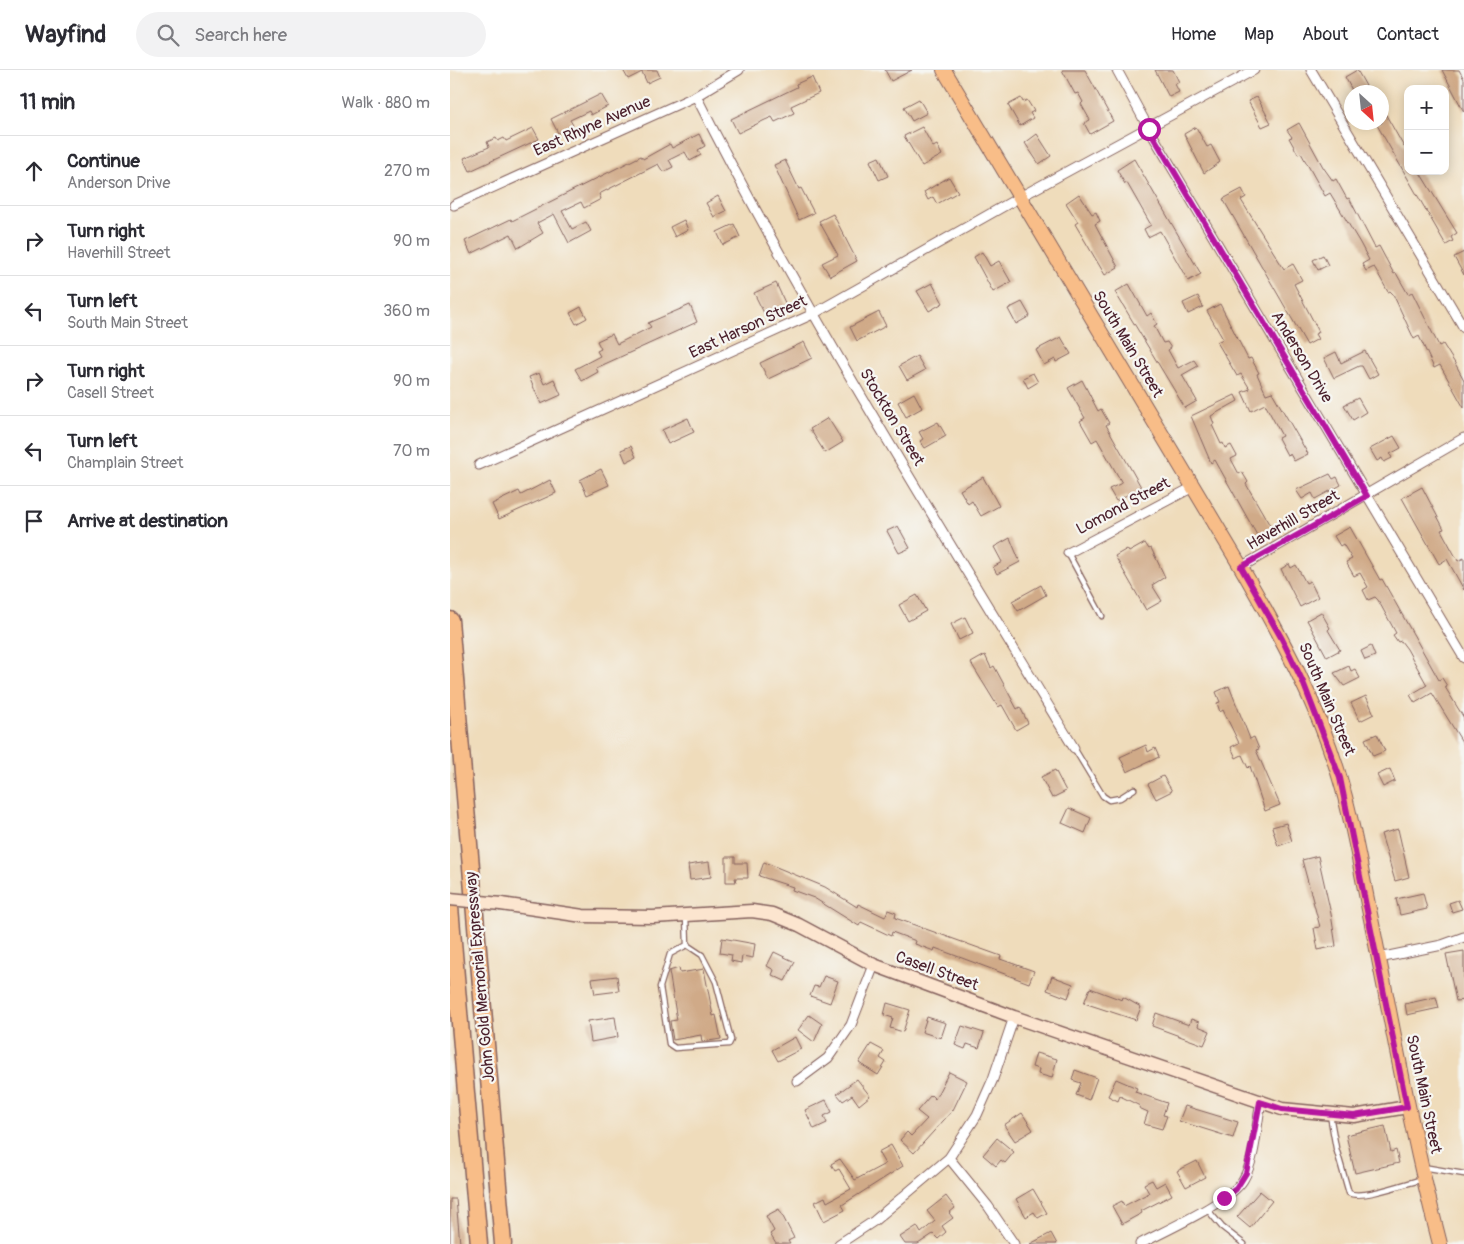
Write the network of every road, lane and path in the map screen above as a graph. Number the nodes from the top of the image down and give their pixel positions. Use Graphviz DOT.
graph roads {
  1 [pos="739,70"];
  2 [pos="944,70"];
  3 [pos="1118,70"];
  4 [pos="1254,70"];
  5 [pos="1311,70"];
  6 [pos="696,96"];
  7 [pos="1149,129"];
  8 [pos="1020,197"];
  9 [pos="454,205"];
  10 [pos="813,314"];
  11 [pos="1464,328"];
  12 [pos="1464,438"];
  13 [pos="479,465"];
  14 [pos="1193,486"];
  15 [pos="1367,496"];
  16 [pos="1068,553"];
  17 [pos="1241,567"];
  18 [pos="1102,616"];
  19 [pos="450,620"];
  20 [pos="1464,658"];
  21 [pos="1074,748"];
  22 [pos="1134,789"];
  23 [pos="450,899"];
  24 [pos="450,908"];
  25 [pos="686,915"];
  26 [pos="1464,937"];
  27 [pos="687,945"];
  28 [pos="1379,958"];
  29 [pos="874,965"];
  30 [pos="1014,1016"];
  31 [pos="797,1081"];
  32 [pos="1260,1102"];
  33 [pos="1407,1107"];
  34 [pos="1330,1114"];
  35 [pos="949,1158"];
  36 [pos="1423,1173"];
  37 [pos="1464,1174"];
  38 [pos="1206,1208"];
  39 [pos="479,1244"];
  40 [pos="503,1244"];
  41 [pos="839,1244"];
  42 [pos="1014,1244"];
  43 [pos="1140,1244"];
  44 [pos="1244,1244"];
  45 [pos="1440,1244"];
  1 -- 6 [label="street, East Rhyne Avenue"];
  2 -- 8 [label="main road, South Main Street"];
  3 -- 7 [label="street, Anderson Drive"];
  4 -- 7 [label="street, East Harson Street"];
  5 -- 11 [label="street"];
  6 -- 9 [label="street, East Rhyne Avenue"];
  6 -- 10 [label="street, Stockton Street"];
  7 -- 8 [label="street, East Harson Street"];
  7 -- 15 [label="street, Anderson Drive"];
  8 -- 10 [label="street, East Harson Street"];
  8 -- 14 [label="main road, South Main Street"];
  10 -- 13 [label="street, East Harson Street"];
  10 -- 21 [label="street, Stockton Street"];
  12 -- 15 [label="street, Haverhill Street"];
  14 -- 16 [label="street, Lomond Street"];
  14 -- 17 [label="main road, South Main Street"];
  15 -- 17 [label="street, Haverhill Street"];
  15 -- 20 [label="street, Anderson Drive"];
  16 -- 18 [label="lane"];
  17 -- 28 [label="main road, South Main Street"];
  19 -- 40 [label="highway, John Gold Memorial Expressway"];
  21 -- 22 [label="lane"];
  23 -- 25 [label="street, Casell Street, bridge"];
  24 -- 39 [label="highway, John Gold Memorial Expressway"];
  25 -- 27 [label="lane"];
  25 -- 29 [label="street, Casell Street"];
  26 -- 28 [label="street"];
  27 -- 27 [label="lane"];
  28 -- 33 [label="main road, South Main Street"];
  29 -- 30 [label="street, Casell Street"];
  29 -- 31 [label="street"];
  30 -- 32 [label="street, Casell Street"];
  30 -- 35 [label="street"];
  32 -- 34 [label="street, Casell Street"];
  32 -- 38 [label="street"];
  33 -- 34 [label="street, Casell Street"];
  33 -- 36 [label="main road, South Main Street"];
  34 -- 36 [label="lane"];
  35 -- 41 [label="street"];
  35 -- 42 [label="street"];
  36 -- 37 [label="lane"];
  36 -- 45 [label="main road, South Main Street"];
  38 -- 43 [label="street"];
  38 -- 44 [label="lane"];
}
